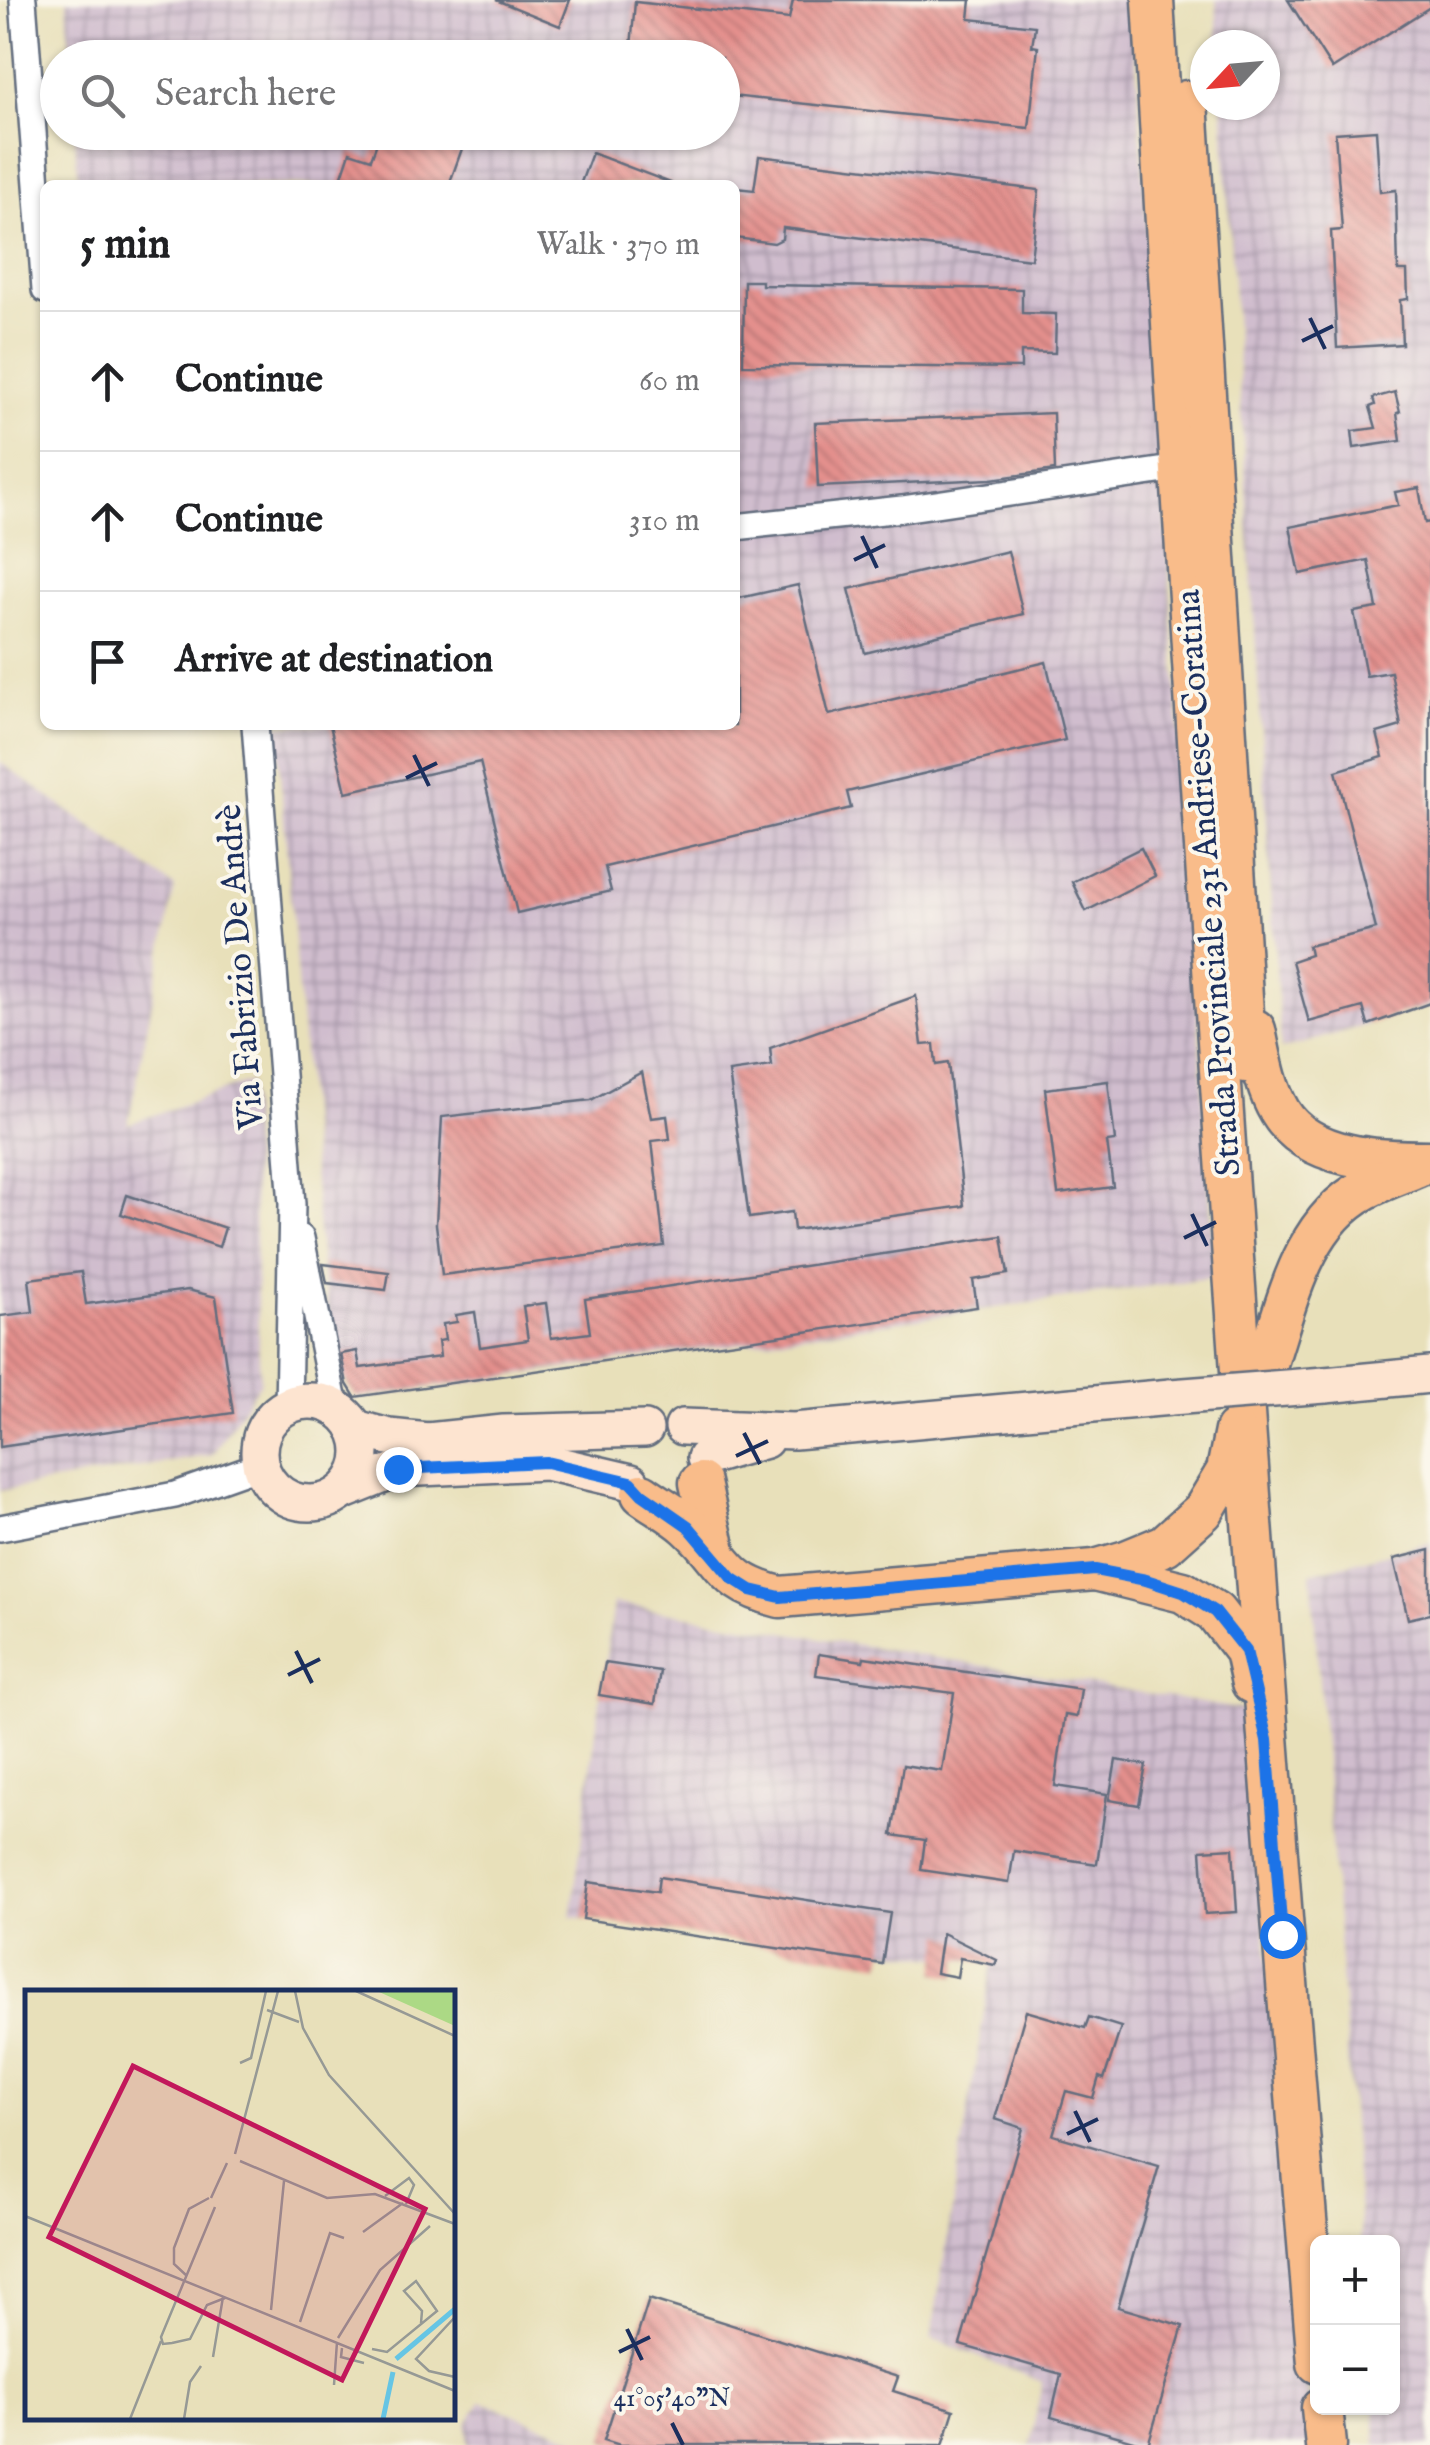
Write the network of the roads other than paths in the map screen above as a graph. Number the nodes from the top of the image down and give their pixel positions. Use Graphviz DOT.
graph roads {
  1 [pos="23,0"];
  2 [pos="1154,0"];
  3 [pos="1181,0"];
  4 [pos="40,224"];
  5 [pos="1179,468"];
  6 [pos="740,525"];
  7 [pos="255,730"];
  8 [pos="1239,952"];
  9 [pos="1429,1161"];
  10 [pos="292,1204"];
  11 [pos="1253,1353"];
  12 [pos="1430,1376"];
  13 [pos="288,1406"];
  14 [pos="345,1418"];
  15 [pos="683,1427"];
  16 [pos="646,1429"];
  17 [pos="794,1430"];
  18 [pos="260,1464"];
  19 [pos="702,1471"];
  20 [pos="637,1488"];
  21 [pos="344,1491"];
  22 [pos="0,1528"];
  23 [pos="717,1559"];
  24 [pos="1095,1570"];
  25 [pos="1267,1740"];
  26 [pos="1331,2235"];
  27 [pos="1315,2325"];
  28 [pos="1323,2415"];
  29 [pos="1347,2415"];
  30 [pos="1326,2445"];
  31 [pos="1349,2445"];
  1 -- 4 [label="street"];
  2 -- 5 [label="main road, Strada Provinciale 231 Andriese-Coratina"];
  3 -- 8 [label="main road, Strada Provinciale 231 Andriese-Coratina"];
  5 -- 6 [label="street"];
  5 -- 11 [label="main road, Strada Provinciale 231 Andriese-Coratina"];
  7 -- 10 [label="street, Via Fabrizio De Andrè"];
  8 -- 9 [label="main road"];
  8 -- 11 [label="main road, Strada Provinciale 231 Andriese-Coratina"];
  9 -- 11 [label="main road"];
  10 -- 13 [label="street"];
  10 -- 14 [label="street"];
  11 -- 24 [label="main road"];
  11 -- 25 [label="main road, Strada Provinciale 231 Andriese-Coratina"];
  11 -- 26 [label="main road, Strada Provinciale 231 Andriese-Coratina"];
  12 -- 17 [label="main road, bridge"];
  13 -- 14 [label="main road"];
  13 -- 18 [label="main road"];
  14 -- 16 [label="main road"];
  14 -- 21 [label="main road"];
  15 -- 16 [label="main road"];
  15 -- 17 [label="main road"];
  15 -- 19 [label="main road"];
  16 -- 20 [label="main road"];
  17 -- 19 [label="main road"];
  18 -- 21 [label="main road"];
  18 -- 22 [label="street"];
  19 -- 20 [label="main road"];
  19 -- 23 [label="main road"];
  20 -- 21 [label="main road"];
  20 -- 23 [label="main road"];
  23 -- 24 [label="main road"];
  24 -- 25 [label="main road"];
  25 -- 27 [label="main road, Strada Provinciale 231 Andriese-Coratina"];
  28 -- 30 [label="main road"];
  29 -- 31 [label="main road"];
}
